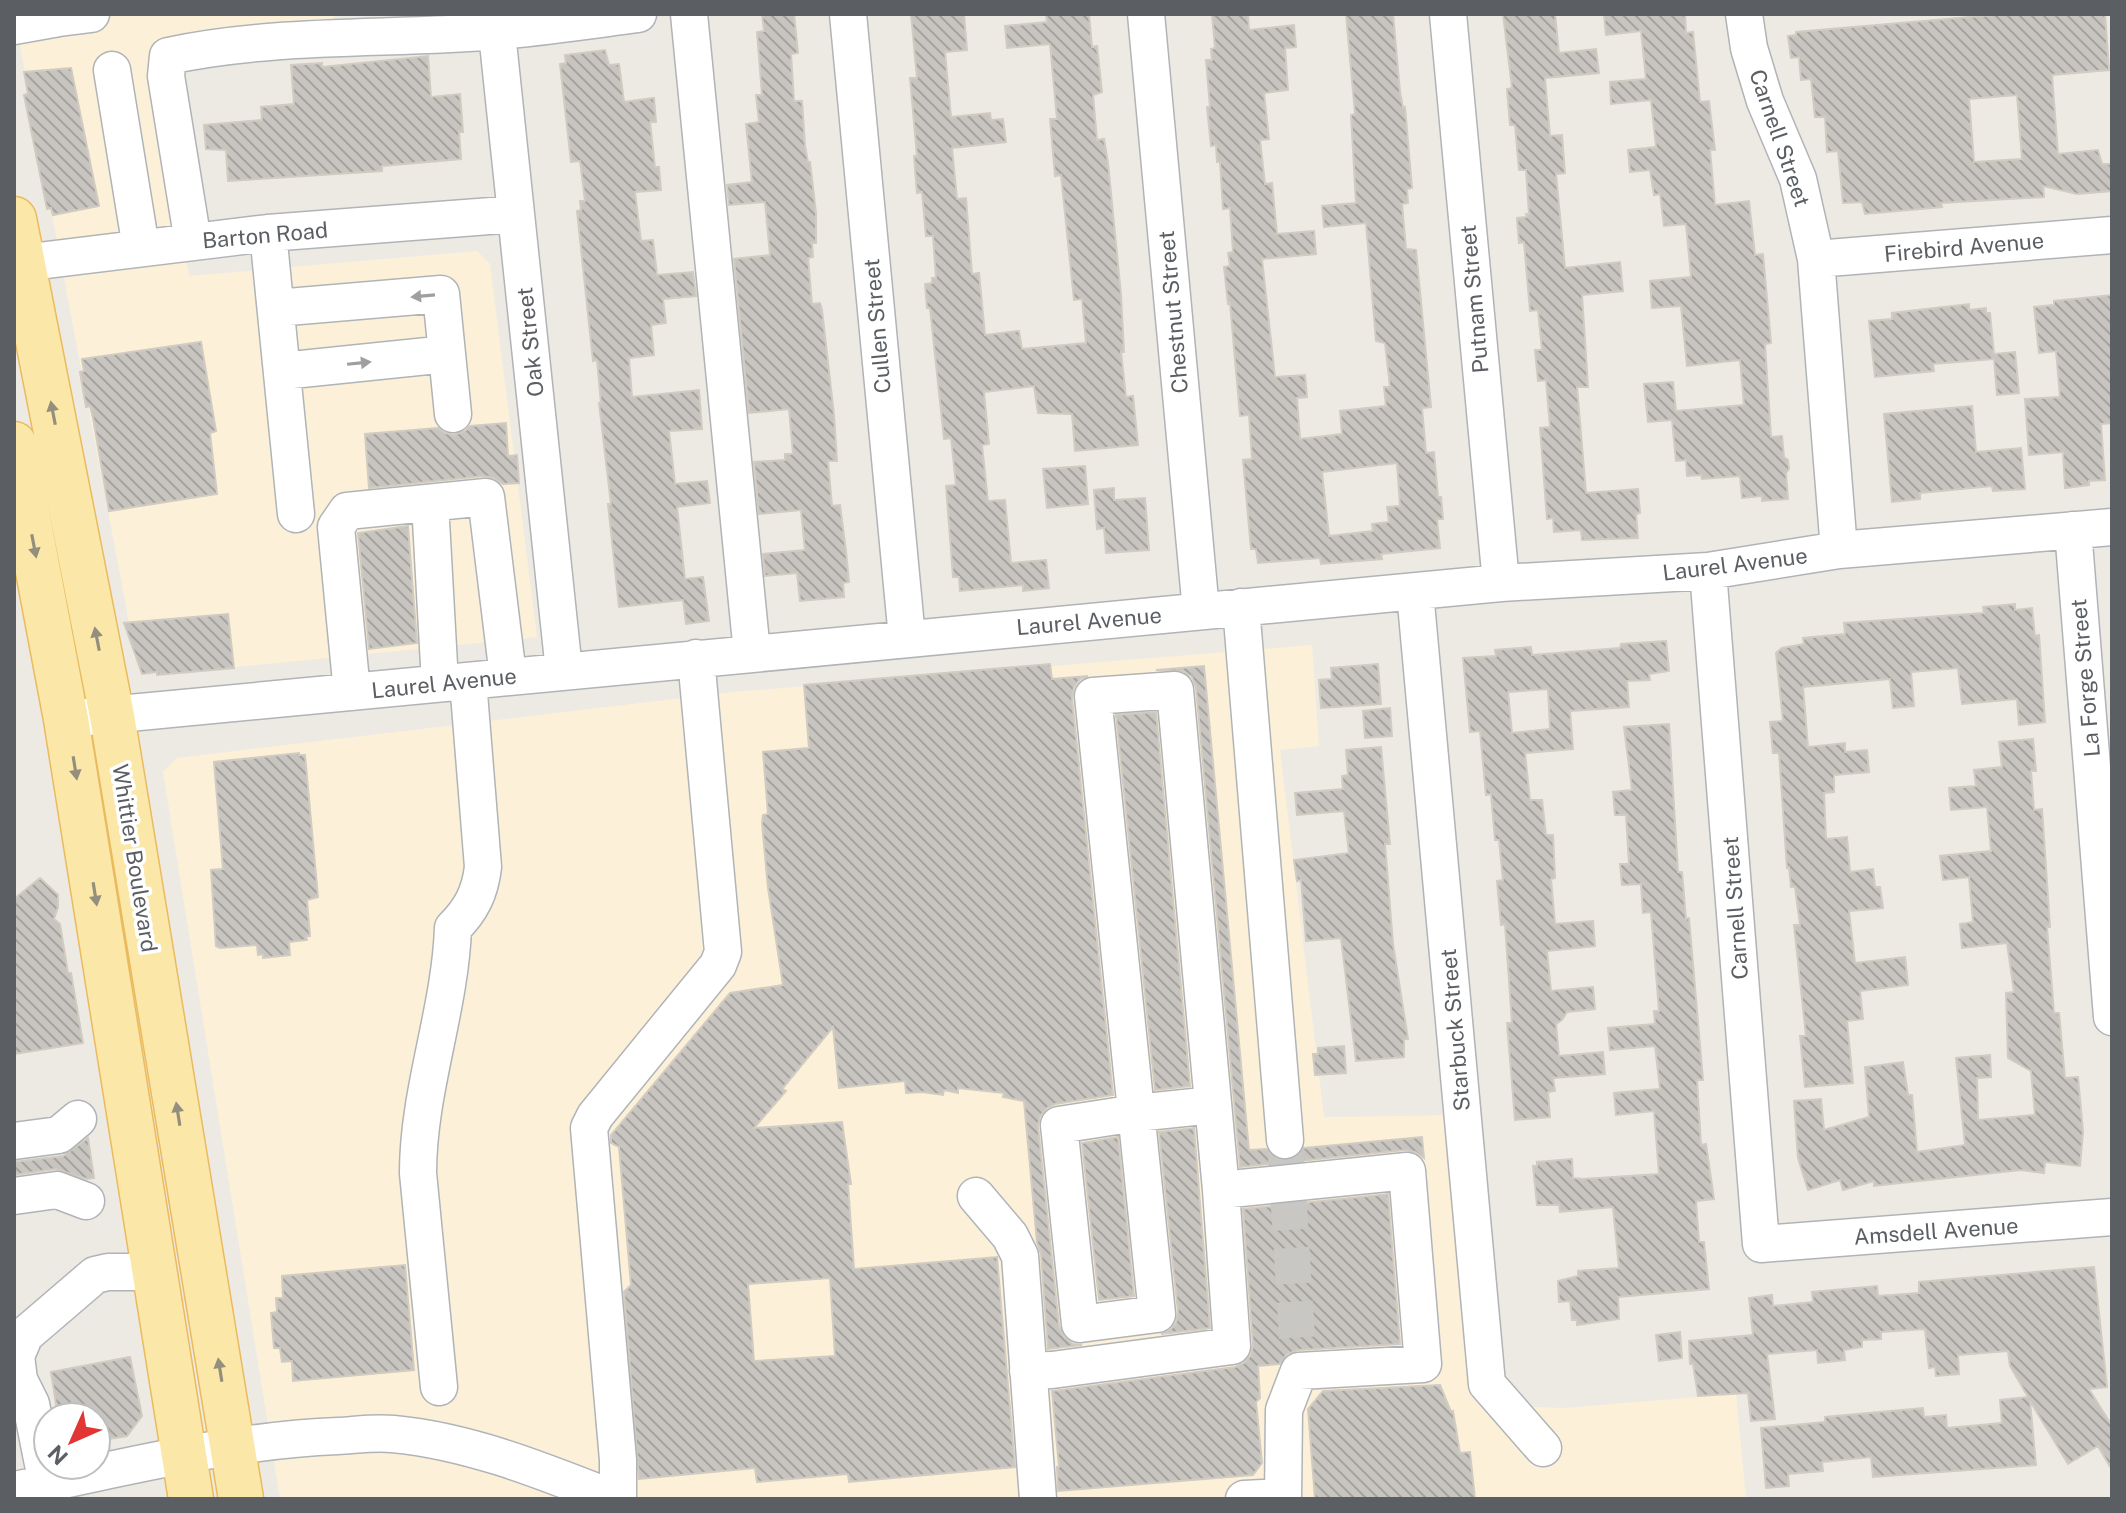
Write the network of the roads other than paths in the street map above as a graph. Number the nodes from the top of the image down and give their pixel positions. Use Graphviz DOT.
graph roads {
  1 [pos="638,14"];
  2 [pos="689,14"];
  3 [pos="848,14"];
  4 [pos="1146,14"];
  5 [pos="1448,14"];
  6 [pos="1744,14"];
  7 [pos="70,15"];
  8 [pos="496,22"];
  9 [pos="14,26"];
  10 [pos="112,70"];
  11 [pos="516,214"];
  12 [pos="14,219"];
  13 [pos="268,233"];
  14 [pos="2112,235"];
  15 [pos="193,242"];
  16 [pos="141,248"];
  17 [pos="1816,259"];
  18 [pos="19,262"];
  19 [pos="276,308"];
  20 [pos="447,354"];
  21 [pos="282,371"];
  22 [pos="453,414"];
  23 [pos="62,458"];
  24 [pos="16,462"];
  25 [pos="430,503"];
  26 [pos="296,514"];
  27 [pos="2112,527"];
  28 [pos="2073,530"];
  29 [pos="1839,550"];
  30 [pos="1708,571"];
  31 [pos="1501,583"];
  32 [pos="1415,592"];
  33 [pos="1241,607"];
  34 [pos="1201,611"];
  35 [pos="907,638"];
  36 [pos="752,653"];
  37 [pos="696,658"];
  38 [pos="564,671"];
  39 [pos="508,676"];
  40 [pos="454,682"];
  41 [pos="352,692"];
  42 [pos="112,716"];
  43 [pos="66,719"];
  44 [pos="2112,1017"];
  45 [pos="1213,1105"];
  46 [pos="1136,1113"];
  47 [pos="78,1119"];
  48 [pos="1285,1140"];
  49 [pos="14,1141"];
  50 [pos="1221,1190"];
  51 [pos="14,1196"];
  52 [pos="976,1196"];
  53 [pos="86,1201"];
  54 [pos="2112,1217"];
  55 [pos="1761,1244"];
  56 [pos="155,1272"];
  57 [pos="1028,1371"];
  58 [pos="439,1387"];
  59 [pos="232,1447"];
  60 [pos="1543,1448"];
  61 [pos="185,1456"];
  62 [pos="24,1488"];
  63 [pos="605,1497"];
  64 [pos="1283,1498"];
  65 [pos="191,1499"];
  66 [pos="241,1499"];
  67 [pos="1038,1499"];
  68 [pos="1244,1499"];
  1 -- 8 [label="street"];
  2 -- 36 [label="street"];
  3 -- 35 [label="street, Cullen Street"];
  4 -- 34 [label="street, Chestnut Street"];
  5 -- 31 [label="street, Putnam Street"];
  6 -- 17 [label="street, Carnell Street"];
  7 -- 9 [label="street"];
  8 -- 11 [label="street, Oak Street"];
  8 -- 15 [label="street"];
  10 -- 16 [label="street"];
  11 -- 13 [label="street, Barton Road"];
  11 -- 38 [label="street, Oak Street"];
  12 -- 18 [label="main road, Whittier Boulevard"];
  13 -- 15 [label="street, Barton Road"];
  13 -- 19 [label="street"];
  14 -- 17 [label="street, Firebird Avenue"];
  15 -- 16 [label="street, Barton Road"];
  16 -- 18 [label="street, Barton Road"];
  17 -- 29 [label="street, Carnell Street"];
  23 -- 18 [label="main road, Whittier Boulevard, one-way"];
  20 -- 19 [label="street, one-way"];
  19 -- 21 [label="street"];
  21 -- 20 [label="street, one-way"];
  20 -- 22 [label="street"];
  21 -- 26 [label="street"];
  23 -- 24 [label="street"];
  42 -- 23 [label="main road, Whittier Boulevard, one-way"];
  24 -- 43 [label="main road, Whittier Boulevard, one-way"];
  25 -- 39 [label="street"];
  25 -- 40 [label="street"];
  25 -- 41 [label="street"];
  27 -- 28 [label="street, Laurel Avenue"];
  28 -- 29 [label="street, Laurel Avenue"];
  28 -- 44 [label="street, La Forge Street"];
  29 -- 30 [label="street, Laurel Avenue"];
  30 -- 31 [label="street, Laurel Avenue"];
  30 -- 55 [label="street, Carnell Street"];
  31 -- 32 [label="street, Laurel Avenue"];
  32 -- 33 [label="street, Laurel Avenue"];
  32 -- 60 [label="street, Starbuck Street"];
  33 -- 34 [label="street, Laurel Avenue"];
  33 -- 48 [label="street"];
  34 -- 35 [label="street, Laurel Avenue"];
  35 -- 36 [label="street, Laurel Avenue"];
  36 -- 37 [label="street, Laurel Avenue"];
  37 -- 38 [label="street, Laurel Avenue"];
  37 -- 63 [label="street"];
  38 -- 39 [label="street, Laurel Avenue"];
  39 -- 40 [label="street, Laurel Avenue"];
  40 -- 41 [label="street, Laurel Avenue"];
  40 -- 58 [label="street"];
  41 -- 42 [label="street, Laurel Avenue"];
  42 -- 43 [label="street, Laurel Avenue"];
  59 -- 42 [label="main road, Whittier Boulevard, one-way"];
  43 -- 56 [label="main road, Whittier Boulevard, one-way"];
  45 -- 46 [label="street"];
  45 -- 46 [label="street"];
  45 -- 50 [label="street"];
  46 -- 46 [label="street"];
  47 -- 49 [label="street"];
  50 -- 57 [label="street"];
  50 -- 64 [label="street"];
  51 -- 53 [label="street"];
  52 -- 57 [label="street"];
  54 -- 55 [label="street, Amsdell Avenue"];
  56 -- 61 [label="main road, Whittier Boulevard"];
  56 -- 62 [label="street"];
  57 -- 67 [label="street"];
  59 -- 61 [label="street"];
  59 -- 63 [label="street"];
  59 -- 66 [label="main road, Whittier Boulevard"];
  61 -- 62 [label="street"];
  61 -- 65 [label="main road, Whittier Boulevard"];
  64 -- 68 [label="street"];
}
